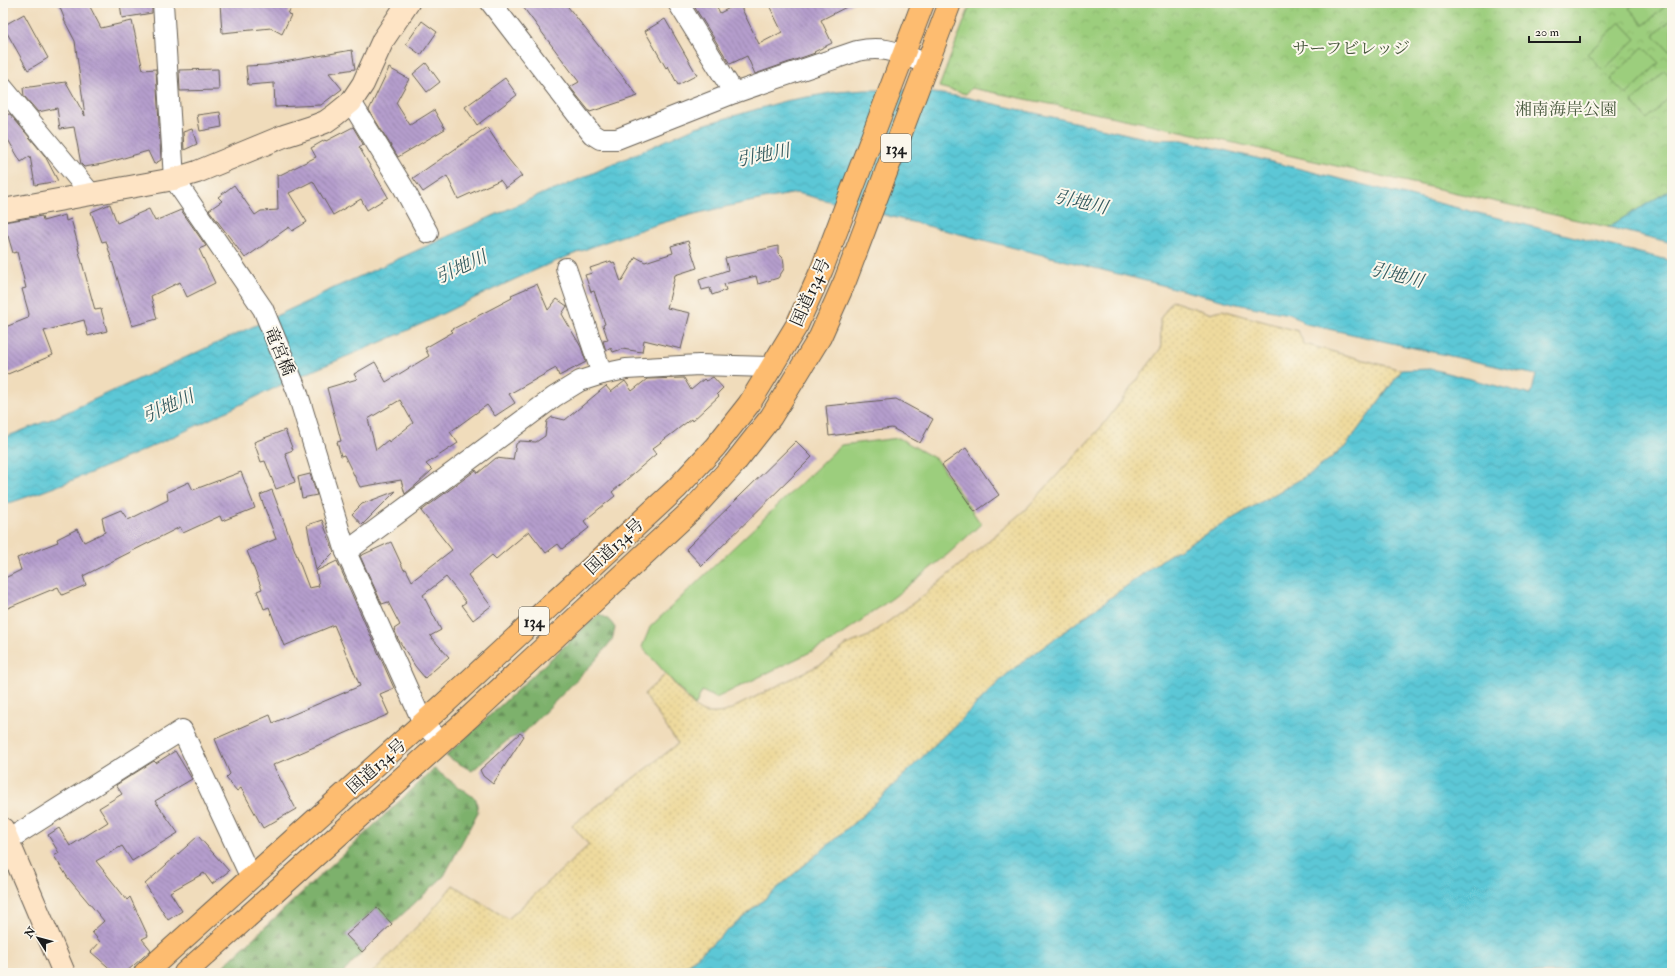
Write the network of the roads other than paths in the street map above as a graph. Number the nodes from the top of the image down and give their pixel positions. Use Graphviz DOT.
graph roads {
  1 [pos="163,3"];
  2 [pos="408,3"];
  3 [pos="491,3"];
  4 [pos="678,3"];
  5 [pos="923,3"];
  6 [pos="950,3"];
  7 [pos="903,55"];
  8 [pos="924,73"];
  9 [pos="3,88"];
  10 [pos="734,93"];
  11 [pos="351,102"];
  12 [pos="174,179"];
  13 [pos="91,194"];
  14 [pos="3,210"];
  15 [pos="428,233"];
  16 [pos="566,268"];
  17 [pos="773,367"];
  18 [pos="602,374"];
  19 [pos="346,552"];
  20 [pos="423,724"];
  21 [pos="442,743"];
  22 [pos="5,834"];
  23 [pos="251,878"];
  24 [pos="64,973"];
  25 [pos="145,973"];
  26 [pos="185,973"];
  1 -- 12 [label="street"];
  2 -- 11 [label="street"];
  3 -- 10 [label="street"];
  4 -- 10 [label="street"];
  5 -- 7 [label="highway, 国道134号 / 134"];
  6 -- 8 [label="highway, 国道134号 / 134"];
  7 -- 8 [label="street"];
  7 -- 10 [label="street"];
  7 -- 17 [label="highway, 国道134号 / 134"];
  8 -- 21 [label="highway, 国道134号 / 134"];
  9 -- 13 [label="street"];
  11 -- 12 [label="street"];
  11 -- 15 [label="street"];
  12 -- 13 [label="street"];
  12 -- 19 [label="street, 竜宮橋"];
  13 -- 14 [label="street"];
  16 -- 18 [label="street"];
  17 -- 18 [label="street"];
  17 -- 20 [label="highway, 国道134号 / 134"];
  18 -- 19 [label="street"];
  19 -- 20 [label="street, 竜宮橋"];
  20 -- 21 [label="street"];
  20 -- 23 [label="highway, 国道134号 / 134"];
  21 -- 26 [label="highway, 国道134号 / 134"];
  22 -- 23 [label="street"];
  22 -- 24 [label="street"];
  23 -- 25 [label="highway, 国道134号 / 134"];
}
